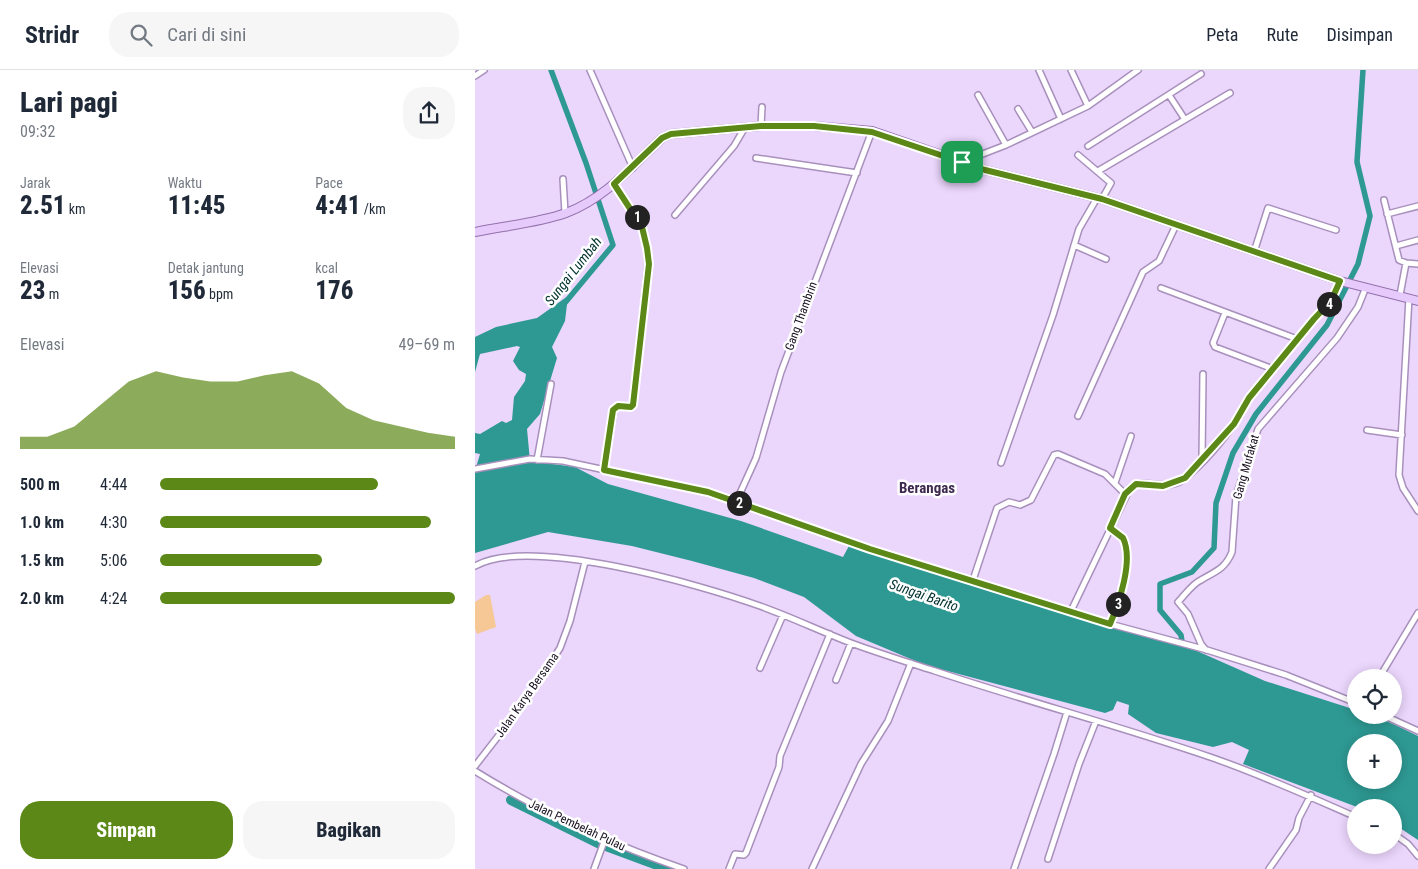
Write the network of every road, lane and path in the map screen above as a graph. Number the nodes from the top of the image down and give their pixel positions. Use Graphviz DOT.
graph roads {
  1 [pos="484,70"];
  2 [pos="591,70"];
  3 [pos="1039,70"];
  4 [pos="1071,70"];
  5 [pos="1138,70"];
  6 [pos="1201,74"];
  7 [pos="475,76"];
  8 [pos="1229,93"];
  9 [pos="978,95"];
  10 [pos="1169,95"];
  11 [pos="1088,106"];
  12 [pos="762,107"];
  13 [pos="1018,109"];
  14 [pos="1184,118"];
  15 [pos="1061,119"];
  16 [pos="761,126"];
  17 [pos="744,129"];
  18 [pos="872,132"];
  19 [pos="1032,132"];
  20 [pos="1006,145"];
  21 [pos="1088,146"];
  22 [pos="1078,155"];
  23 [pos="756,158"];
  24 [pos="962,162"];
  25 [pos="633,168"];
  26 [pos="1098,171"];
  27 [pos="857,174"];
  28 [pos="563,179"];
  29 [pos="613,185"];
  30 [pos="1099,198"];
  31 [pos="1384,200"];
  32 [pos="1418,206"];
  33 [pos="565,213"];
  34 [pos="1387,214"];
  35 [pos="675,215"];
  36 [pos="1176,225"];
  37 [pos="1336,230"];
  38 [pos="475,232"];
  39 [pos="1418,240"];
  40 [pos="1074,245"];
  41 [pos="1396,246"];
  42 [pos="1253,252"];
  43 [pos="1106,259"];
  44 [pos="1405,263"];
  45 [pos="1418,264"];
  46 [pos="1342,282"];
  47 [pos="1363,287"];
  48 [pos="1161,288"];
  49 [pos="1400,295"];
  50 [pos="1409,298"];
  51 [pos="1418,301"];
  52 [pos="1225,313"];
  53 [pos="1297,339"];
  54 [pos="1273,369"];
  55 [pos="1203,374"];
  56 [pos="551,384"];
  57 [pos="1078,416"];
  58 [pos="1367,430"];
  59 [pos="1402,435"];
  60 [pos="1131,436"];
  61 [pos="537,460"];
  62 [pos="1202,460"];
  63 [pos="1001,463"];
  64 [pos="475,469"];
  65 [pos="604,470"];
  66 [pos="1115,483"];
  67 [pos="1125,494"];
  68 [pos="736,502"];
  69 [pos="1418,511"];
  70 [pos="1110,528"];
  71 [pos="585,562"];
  72 [pos="475,566"];
  73 [pos="973,580"];
  74 [pos="1071,611"];
  75 [pos="1418,613"];
  76 [pos="783,615"];
  77 [pos="1110,624"];
  78 [pos="830,634"];
  79 [pos="851,643"];
  80 [pos="1205,650"];
  81 [pos="911,663"];
  82 [pos="760,668"];
  83 [pos="1384,669"];
  84 [pos="836,680"];
  85 [pos="1347,699"];
  86 [pos="1067,712"];
  87 [pos="1096,722"];
  88 [pos="1402,724"];
  89 [pos="1418,731"];
  90 [pos="475,766"];
  91 [pos="475,771"];
  92 [pos="1311,796"];
  93 [pos="1347,813"];
  94 [pos="1402,840"];
  95 [pos="605,841"];
  96 [pos="1418,856"];
  97 [pos="1048,859"];
  98 [pos="594,869"];
  99 [pos="684,869"];
  100 [pos="729,869"];
  101 [pos="812,869"];
  102 [pos="1014,869"];
  103 [pos="1269,869"];
  1 -- 7 [label="street"];
  2 -- 25 [label="street"];
  3 -- 15 [label="street"];
  4 -- 11 [label="street"];
  5 -- 11 [label="street"];
  6 -- 10 [label="street"];
  8 -- 14 [label="street"];
  9 -- 20 [label="street"];
  10 -- 14 [label="street"];
  10 -- 21 [label="street"];
  11 -- 15 [label="street"];
  12 -- 16 [label="street"];
  13 -- 19 [label="street"];
  14 -- 26 [label="street"];
  15 -- 19 [label="street"];
  16 -- 17 [label="main road"];
  16 -- 18 [label="main road"];
  17 -- 25 [label="main road"];
  17 -- 35 [label="street"];
  18 -- 24 [label="main road"];
  18 -- 27 [label="street, Gang Thambrin"];
  19 -- 20 [label="street"];
  20 -- 24 [label="street"];
  22 -- 26 [label="street"];
  23 -- 27 [label="street"];
  24 -- 30 [label="main road"];
  25 -- 29 [label="main road"];
  26 -- 30 [label="street"];
  27 -- 68 [label="street, Gang Thambrin"];
  28 -- 33 [label="street"];
  29 -- 33 [label="main road"];
  29 -- 65 [label="street"];
  30 -- 36 [label="main road"];
  30 -- 40 [label="street"];
  31 -- 34 [label="street"];
  32 -- 34 [label="street"];
  33 -- 38 [label="main road"];
  34 -- 41 [label="street"];
  36 -- 42 [label="main road"];
  36 -- 57 [label="street"];
  37 -- 42 [label="street"];
  39 -- 41 [label="street"];
  40 -- 43 [label="street"];
  40 -- 63 [label="street"];
  41 -- 44 [label="street"];
  42 -- 46 [label="main road"];
  44 -- 45 [label="street"];
  44 -- 49 [label="street"];
  46 -- 47 [label="main road"];
  46 -- 53 [label="street"];
  47 -- 49 [label="main road"];
  47 -- 80 [label="street, Gang Mufakat"];
  48 -- 52 [label="street"];
  49 -- 50 [label="main road"];
  50 -- 51 [label="main road"];
  50 -- 59 [label="street"];
  52 -- 53 [label="street"];
  52 -- 54 [label="street"];
  53 -- 54 [label="street"];
  54 -- 62 [label="street"];
  55 -- 62 [label="street"];
  56 -- 61 [label="street"];
  58 -- 59 [label="street"];
  59 -- 69 [label="street"];
  60 -- 66 [label="street"];
  61 -- 64 [label="street"];
  61 -- 65 [label="street"];
  62 -- 67 [label="street"];
  65 -- 68 [label="street"];
  66 -- 67 [label="street"];
  66 -- 73 [label="street"];
  67 -- 70 [label="street"];
  68 -- 73 [label="street"];
  70 -- 74 [label="street"];
  70 -- 77 [label="street"];
  71 -- 72 [label="street"];
  71 -- 76 [label="street"];
  71 -- 90 [label="street, Jalan Karya Bersama"];
  73 -- 74 [label="street"];
  74 -- 77 [label="street"];
  75 -- 83 [label="street"];
  76 -- 78 [label="street"];
  76 -- 82 [label="street"];
  77 -- 80 [label="street"];
  78 -- 79 [label="street"];
  78 -- 100 [label="street"];
  79 -- 81 [label="street"];
  79 -- 84 [label="street"];
  80 -- 85 [label="street"];
  81 -- 86 [label="street"];
  81 -- 101 [label="street"];
  86 -- 87 [label="street"];
  86 -- 102 [label="street"];
  87 -- 92 [label="street"];
  87 -- 97 [label="street"];
  88 -- 89 [label="street"];
  91 -- 95 [label="street, Jalan Pembelah Pulau"];
  92 -- 93 [label="street"];
  92 -- 103 [label="street"];
  94 -- 96 [label="street"];
  95 -- 98 [label="street"];
  95 -- 99 [label="street, Jalan Pembelah Pulau"];
}
